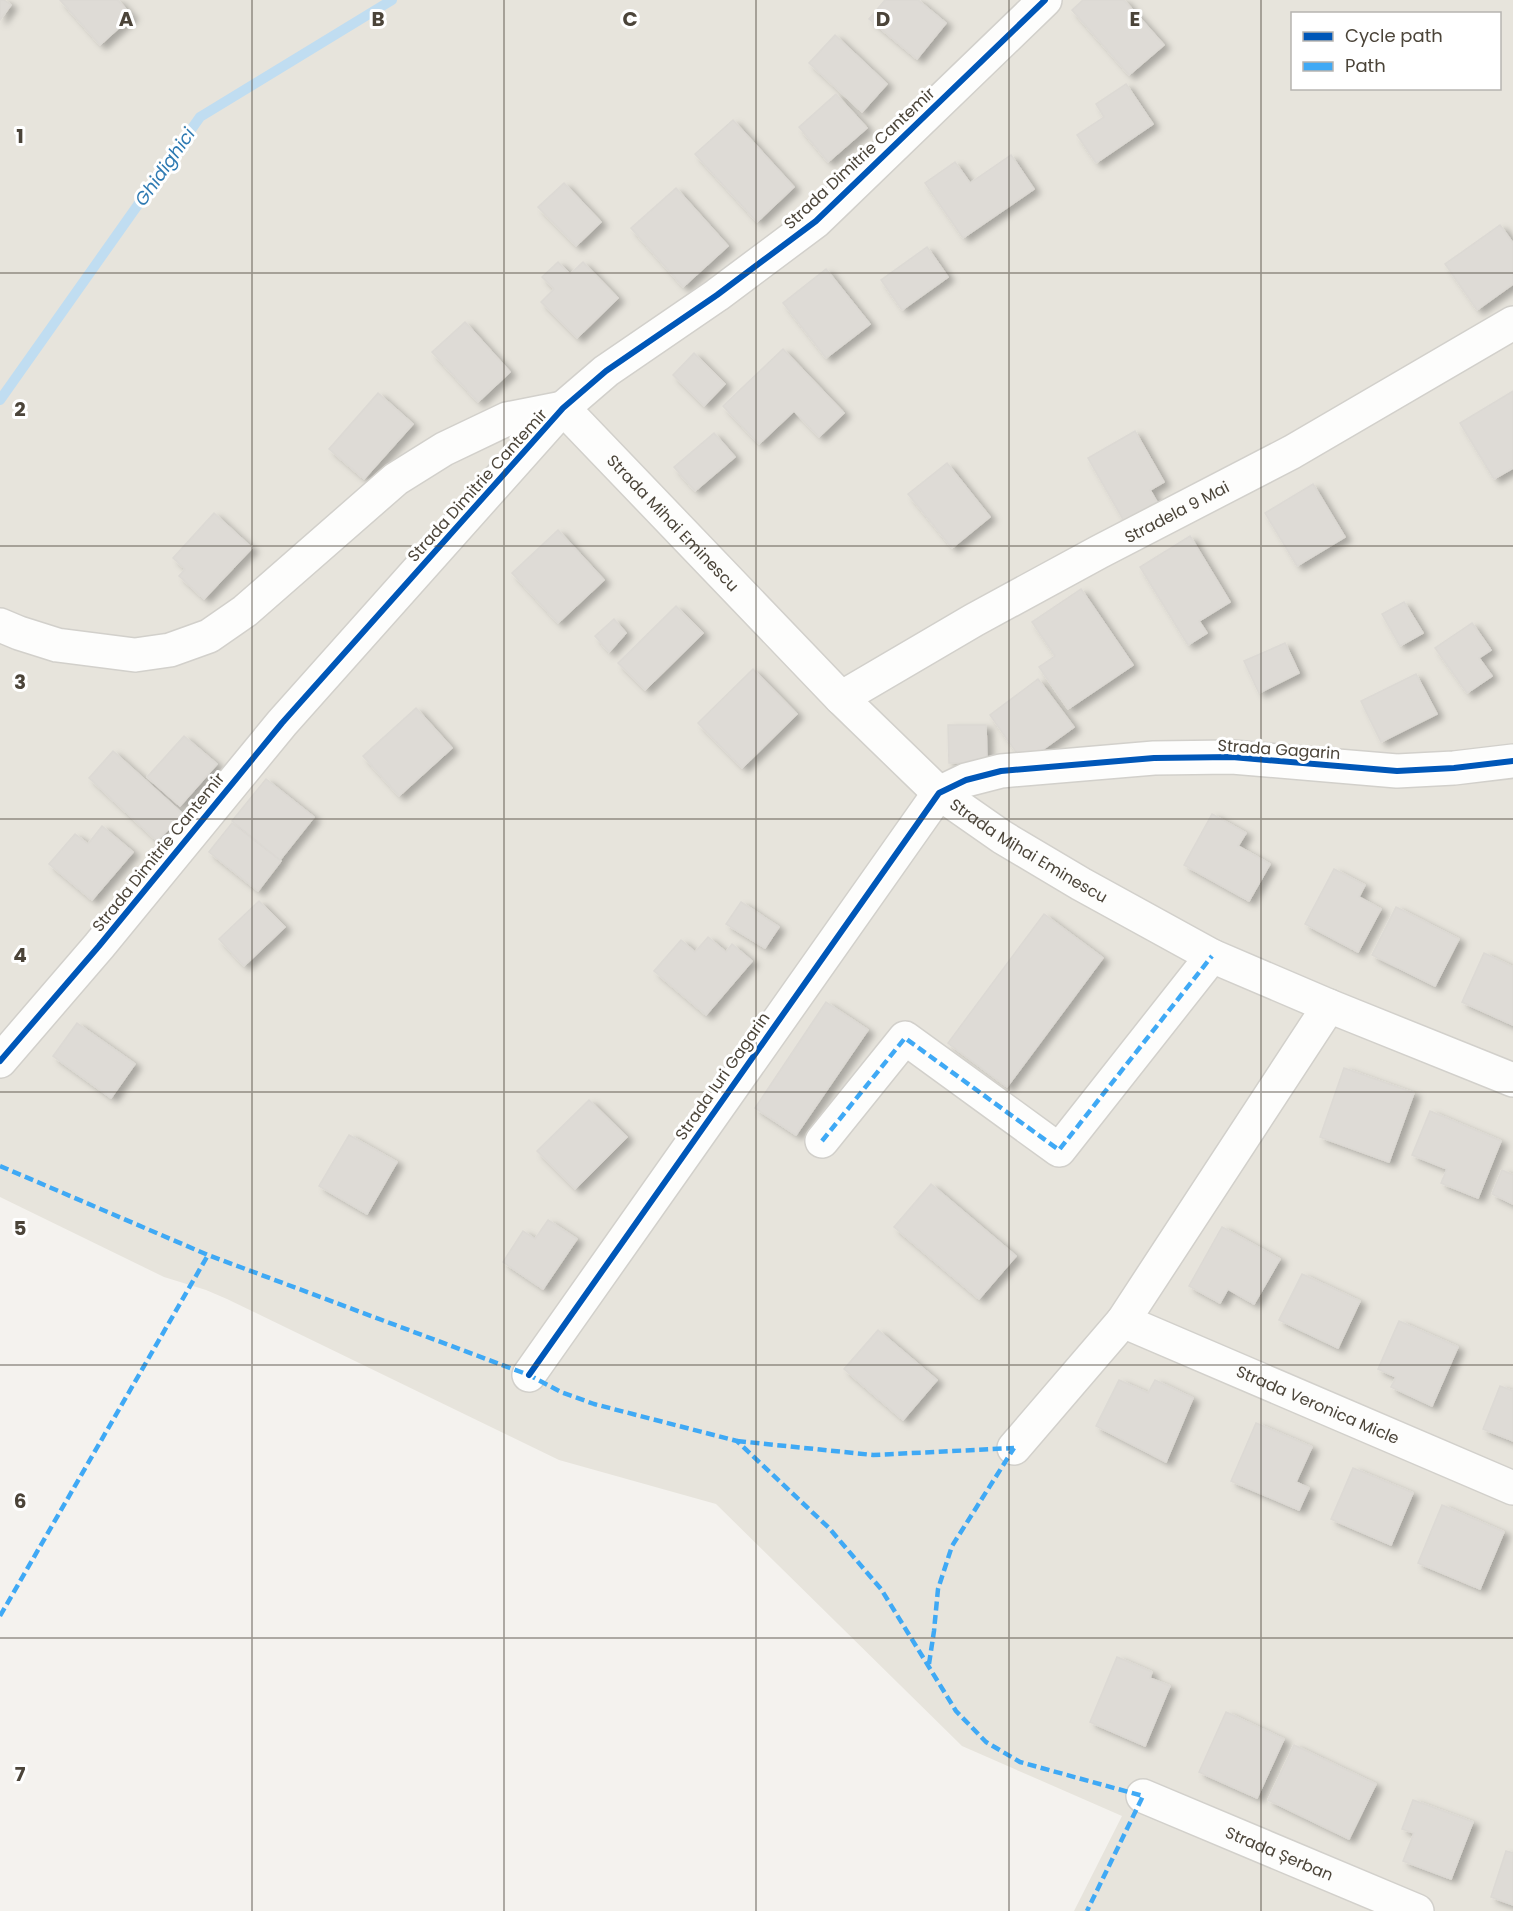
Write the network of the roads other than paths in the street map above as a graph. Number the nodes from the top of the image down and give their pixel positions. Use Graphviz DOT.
graph roads {
  1 [pos="1045,0"];
  2 [pos="1513,324"];
  3 [pos="563,408"];
  4 [pos="0,625"];
  5 [pos="841,698"];
  6 [pos="1513,761"];
  7 [pos="939,793"];
  8 [pos="1212,956"];
  9 [pos="1329,1006"];
  10 [pos="0,1061"];
  11 [pos="1513,1080"];
  12 [pos="822,1141"];
  13 [pos="1123,1321"];
  14 [pos="529,1375"];
  15 [pos="1014,1448"];
  16 [pos="1513,1488"];
  17 [pos="1143,1796"];
  18 [pos="1417,1911"];
  1 -- 3 [label="street, Strada Dimitrie Cantemir"];
  2 -- 5 [label="street, Stradela 9 Mai"];
  3 -- 4 [label="street, Strada Dimitrie Cantemir"];
  3 -- 5 [label="street, Strada Mihai Eminescu"];
  3 -- 10 [label="street, Strada Dimitrie Cantemir"];
  5 -- 7 [label="street, Strada Mihai Eminescu"];
  6 -- 7 [label="street, Strada Gagarin"];
  7 -- 8 [label="street, Strada Mihai Eminescu"];
  7 -- 14 [label="street, Strada Iuri Gagarin"];
  8 -- 9 [label="street, Strada Mihai Eminescu"];
  8 -- 12 [label="street"];
  9 -- 11 [label="street, Strada Mihai Eminescu"];
  9 -- 13 [label="street"];
  13 -- 15 [label="street"];
  13 -- 16 [label="street, Strada Veronica Micle"];
  17 -- 18 [label="street, Strada Șerban"];
}
